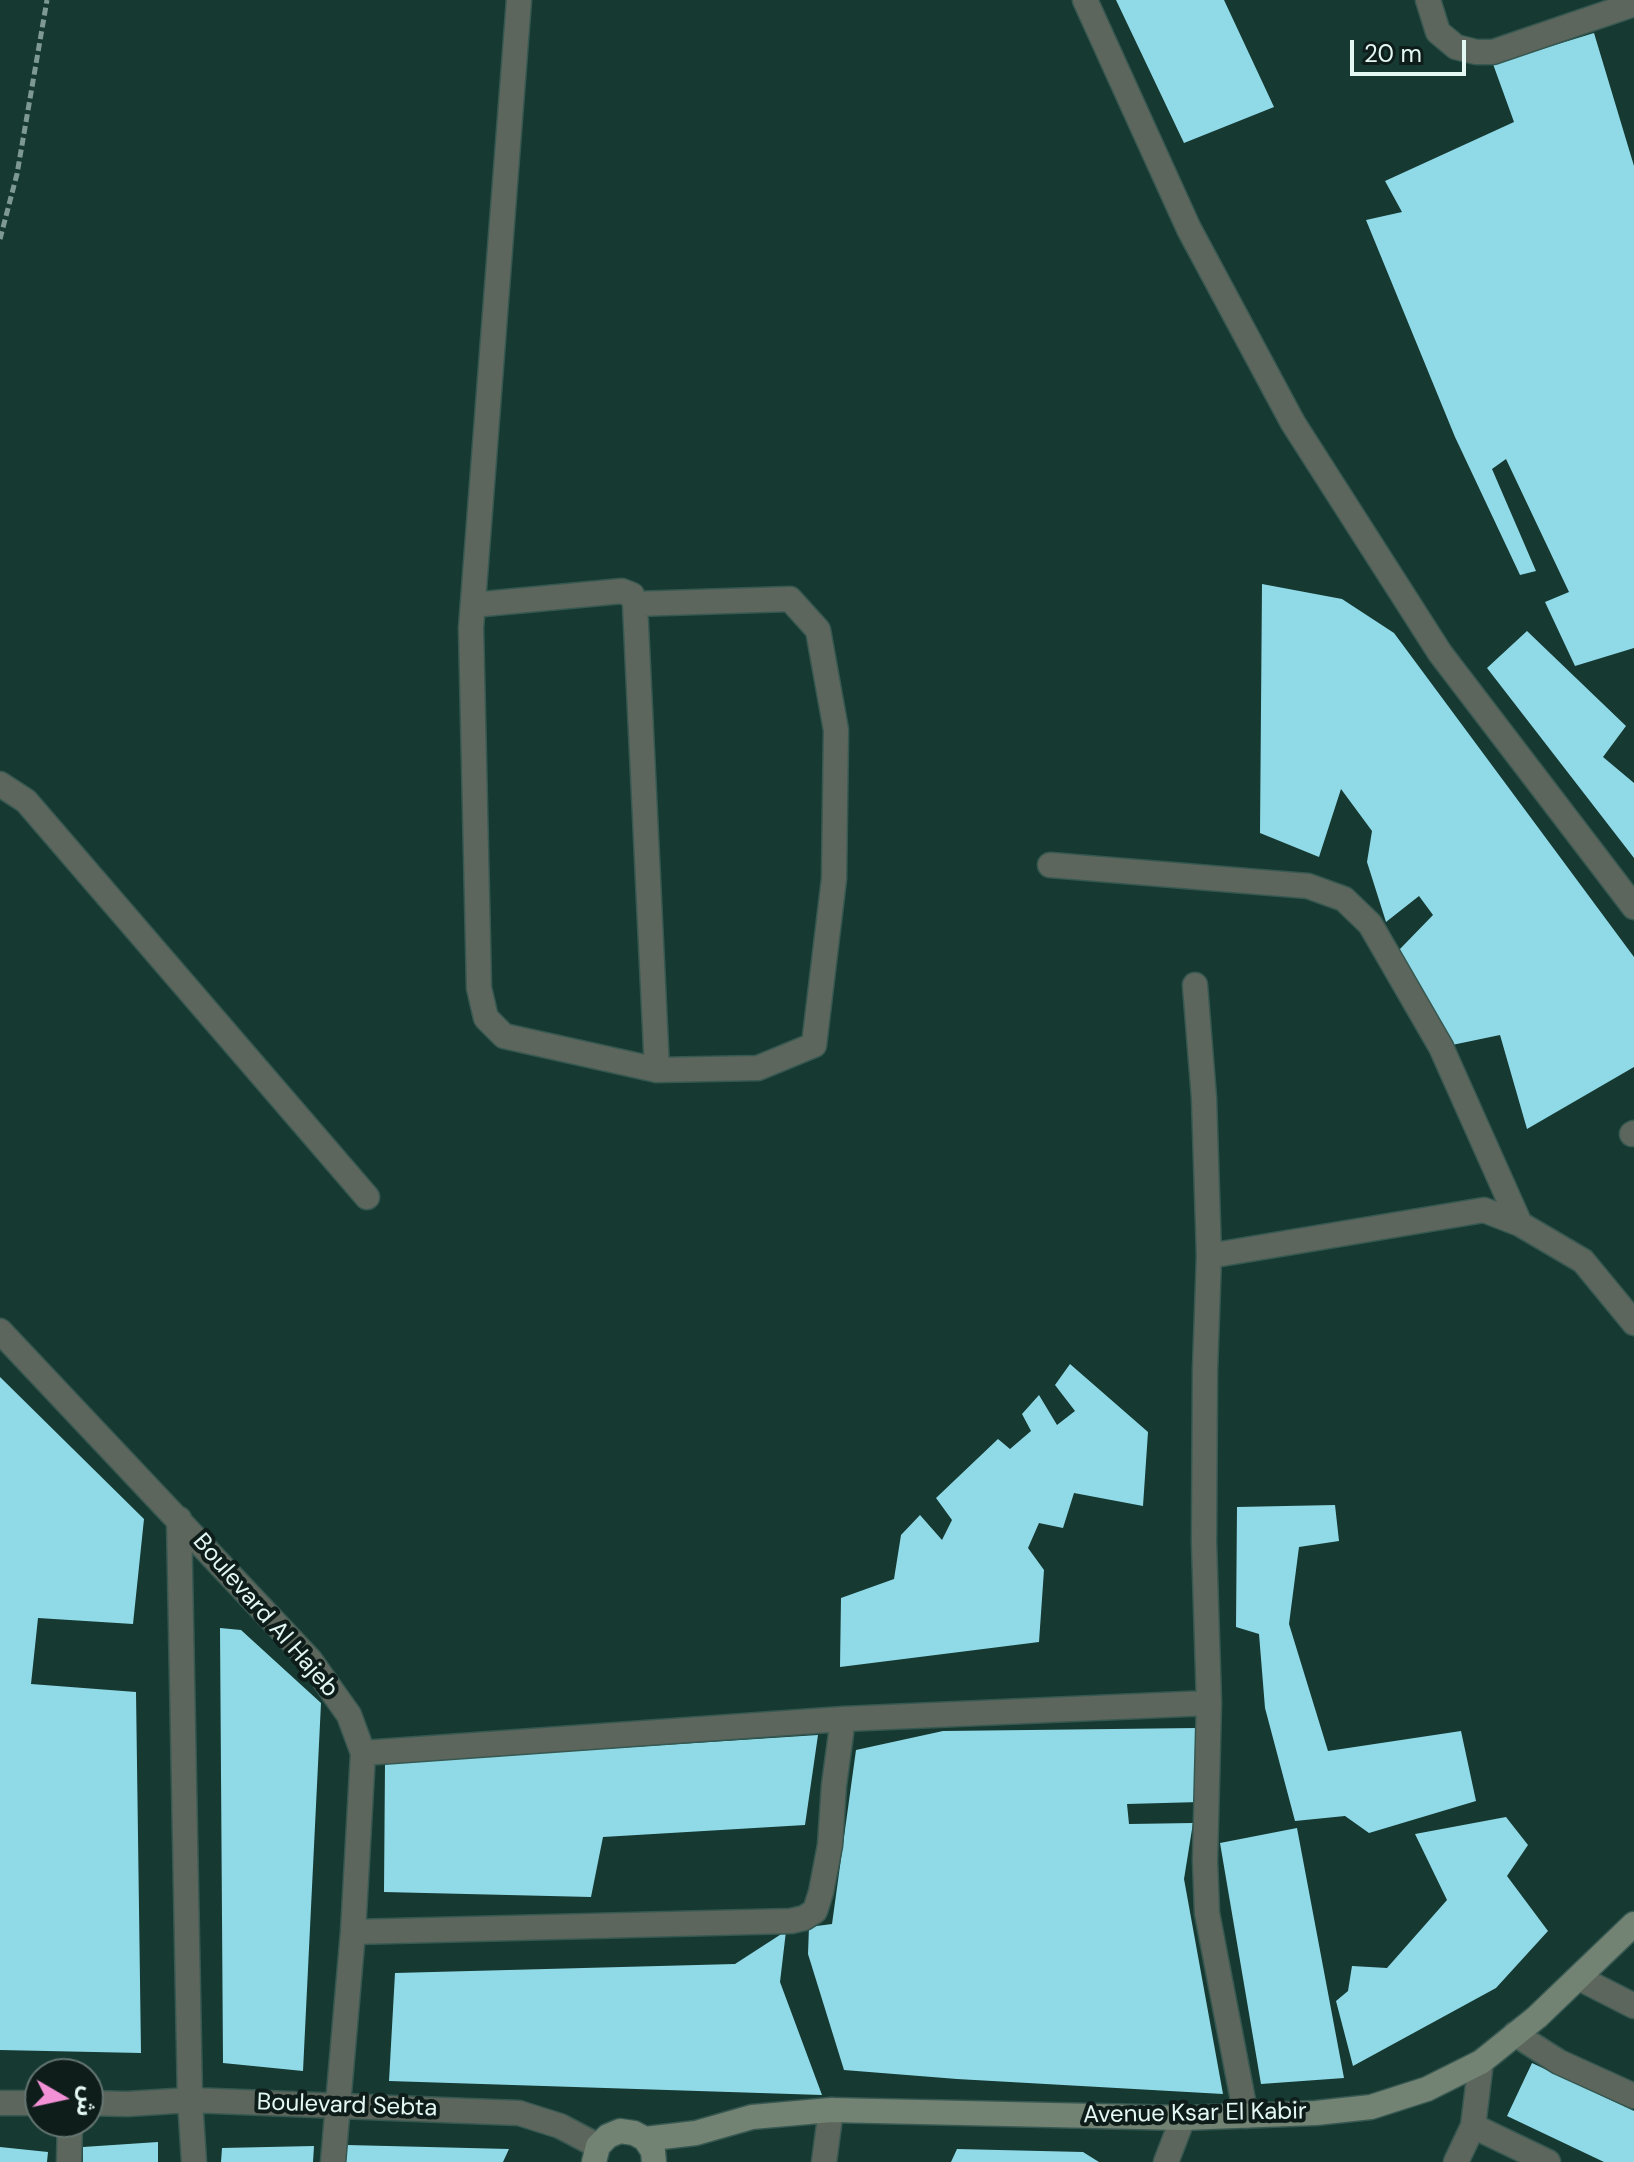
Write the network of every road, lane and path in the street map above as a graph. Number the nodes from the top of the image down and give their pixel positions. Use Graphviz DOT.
graph roads {
  1 [pos="47,0"];
  2 [pos="519,0"];
  3 [pos="1085,0"];
  4 [pos="1428,0"];
  5 [pos="1634,4"];
  6 [pos="0,239"];
  7 [pos="635,604"];
  8 [pos="473,605"];
  9 [pos="0,784"];
  10 [pos="1050,865"];
  11 [pos="1634,907"];
  12 [pos="1195,985"];
  13 [pos="657,1070"];
  14 [pos="367,1197"];
  15 [pos="1520,1224"];
  16 [pos="1209,1256"];
  17 [pos="1634,1323"];
  18 [pos="0,1331"];
  19 [pos="179,1519"];
  20 [pos="1209,1703"];
  21 [pos="843,1719"];
  22 [pos="363,1753"];
  23 [pos="1634,1924"];
  24 [pos="353,1932"];
  25 [pos="1579,1978"];
  26 [pos="1634,2006"];
  27 [pos="1515,2034"];
  28 [pos="1481,2062"];
  29 [pos="1634,2096"];
  30 [pos="190,2100"];
  31 [pos="0,2103"];
  32 [pos="24,2103"];
  33 [pos="104,2103"];
  34 [pos="337,2105"];
  35 [pos="831,2110"];
  36 [pos="1246,2116"];
  37 [pos="1183,2118"];
  38 [pos="1473,2126"];
  39 [pos="70,2138"];
  40 [pos="596,2154"];
  41 [pos="652,2154"];
  42 [pos="69,2162"];
  43 [pos="194,2162"];
  44 [pos="333,2162"];
  45 [pos="824,2162"];
  46 [pos="1166,2162"];
  47 [pos="1456,2162"];
  48 [pos="1548,2162"];
  1 -- 6 [label="path"];
  2 -- 8 [label="street"];
  3 -- 11 [label="street"];
  4 -- 5 [label="street"];
  7 -- 8 [label="street"];
  7 -- 13 [label="street"];
  7 -- 13 [label="street"];
  8 -- 13 [label="street"];
  9 -- 14 [label="street"];
  10 -- 15 [label="street"];
  12 -- 16 [label="street"];
  15 -- 16 [label="street"];
  15 -- 17 [label="street"];
  16 -- 20 [label="street"];
  18 -- 19 [label="street, Boulevard Al Hajeb"];
  19 -- 22 [label="street, Boulevard Al Hajeb"];
  19 -- 30 [label="street"];
  20 -- 21 [label="street"];
  20 -- 36 [label="street"];
  21 -- 22 [label="street"];
  21 -- 24 [label="street"];
  22 -- 24 [label="street, Boulevard Al Hajeb"];
  23 -- 25 [label="street, Avenue Ksar El Kabir"];
  24 -- 34 [label="street, Boulevard Al Hajeb"];
  25 -- 26 [label="street"];
  25 -- 27 [label="street, Avenue Ksar El Kabir"];
  27 -- 28 [label="street, Avenue Ksar El Kabir"];
  27 -- 29 [label="street"];
  28 -- 36 [label="street, Avenue Ksar El Kabir"];
  28 -- 38 [label="street"];
  30 -- 33 [label="street, Boulevard Sebta"];
  30 -- 34 [label="street, Boulevard Sebta"];
  30 -- 43 [label="street"];
  31 -- 32 [label="street"];
  34 -- 40 [label="street, Boulevard Sebta"];
  34 -- 44 [label="street, Boulevard Al Hajeb"];
  35 -- 37 [label="street, Avenue Ksar El Kabir"];
  35 -- 41 [label="street, Avenue Ksar El Kabir"];
  35 -- 45 [label="street"];
  36 -- 37 [label="street, Avenue Ksar El Kabir"];
  37 -- 46 [label="street"];
  38 -- 47 [label="street"];
  38 -- 48 [label="street"];
  39 -- 42 [label="street"];
  40 -- 41 [label="street"];
}
